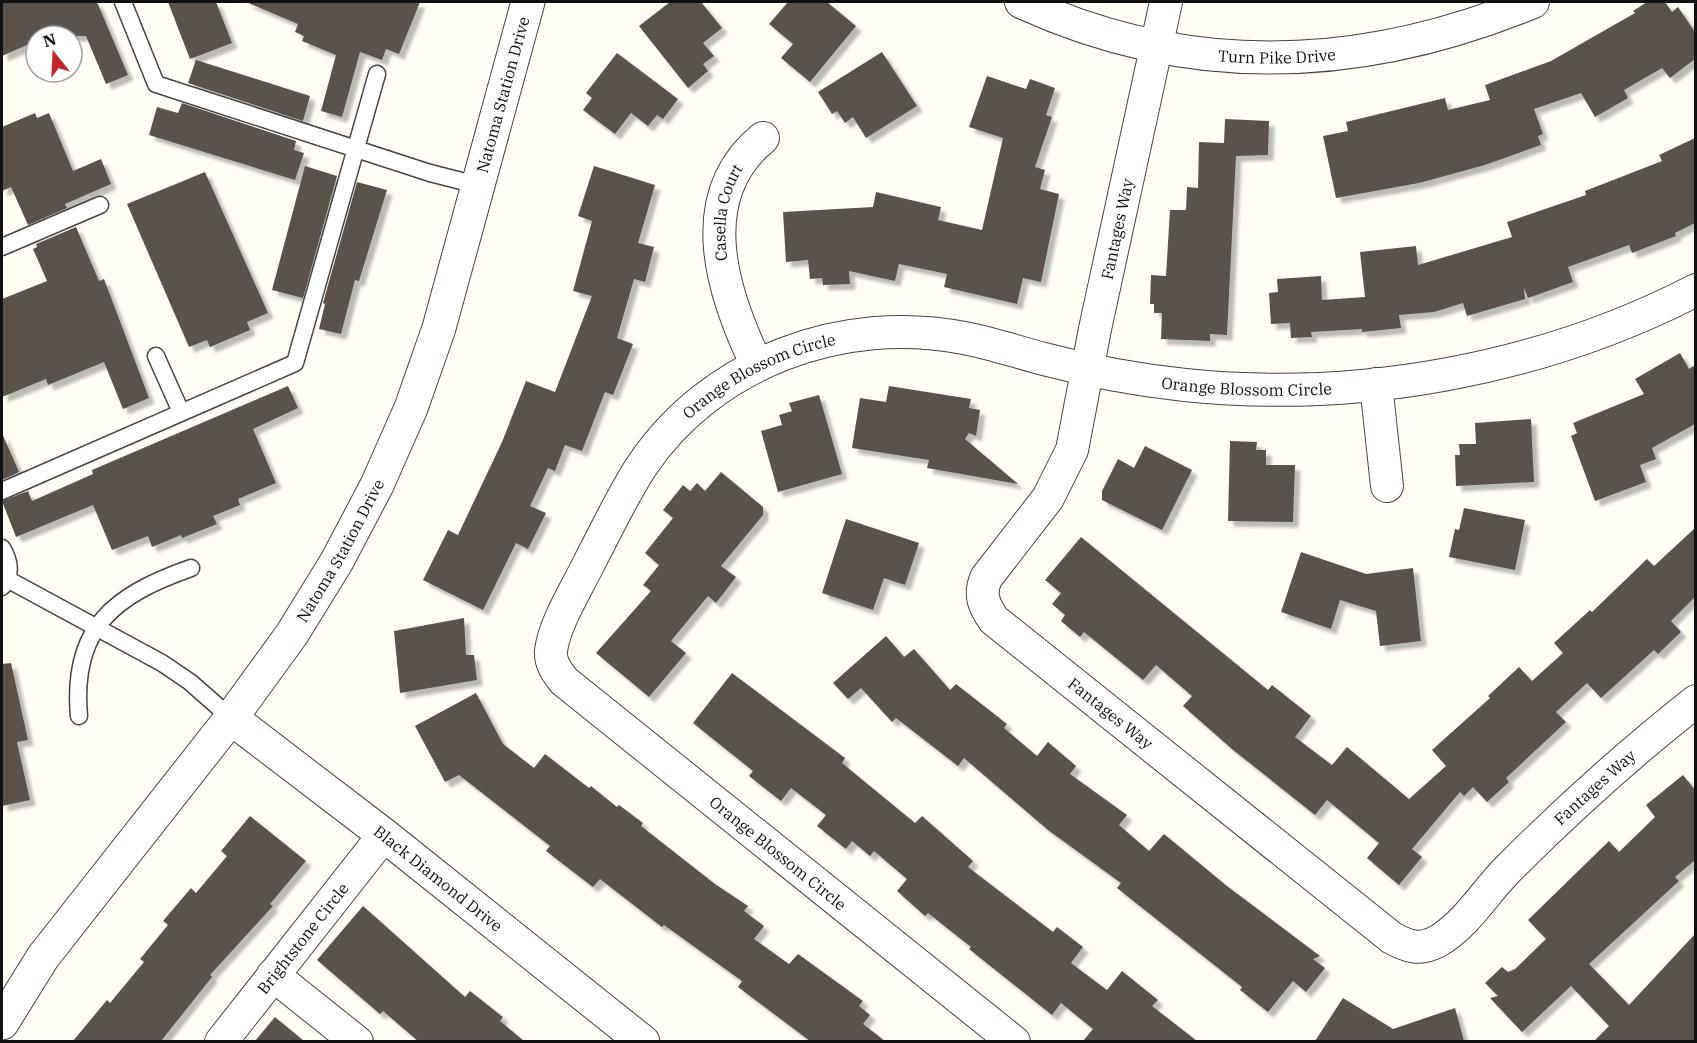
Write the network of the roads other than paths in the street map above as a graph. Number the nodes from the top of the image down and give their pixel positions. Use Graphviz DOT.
graph roads {
  1 [pos="123,2"];
  2 [pos="528,2"];
  3 [pos="1022,2"];
  4 [pos="1166,2"];
  5 [pos="1533,2"];
  6 [pos="1157,46"];
  7 [pos="377,74"];
  8 [pos="763,138"];
  9 [pos="355,146"];
  10 [pos="477,185"];
  11 [pos="100,205"];
  12 [pos="2,247"];
  13 [pos="1695,290"];
  14 [pos="156,356"];
  15 [pos="757,365"];
  16 [pos="1087,368"];
  17 [pos="1376,384"];
  18 [pos="181,412"];
  19 [pos="1387,486"];
  20 [pos="2,491"];
  21 [pos="2,548"];
  22 [pos="191,568"];
  23 [pos="4,584"];
  24 [pos="94,628"];
  25 [pos="1695,700"];
  26 [pos="79,716"];
  27 [pos="231,718"];
  28 [pos="384,835"];
  29 [pos="273,975"];
  30 [pos="2,1023"];
  31 [pos="221,1041"];
  32 [pos="357,1041"];
  33 [pos="643,1041"];
  34 [pos="1014,1041"];
  1 -- 9 [label="lane"];
  2 -- 10 [label="street, Natoma Station Drive"];
  3 -- 6 [label="street, Turn Pike Drive"];
  4 -- 6 [label="street, Fantages Way"];
  5 -- 6 [label="street, Turn Pike Drive"];
  6 -- 16 [label="street, Fantages Way"];
  7 -- 9 [label="lane"];
  8 -- 15 [label="street, Casella Court"];
  9 -- 10 [label="lane"];
  9 -- 18 [label="lane"];
  10 -- 27 [label="street, Natoma Station Drive"];
  11 -- 12 [label="lane"];
  13 -- 17 [label="street, Orange Blossom Circle"];
  14 -- 18 [label="lane"];
  15 -- 16 [label="street, Orange Blossom Circle"];
  15 -- 34 [label="street, Orange Blossom Circle"];
  16 -- 17 [label="street, Orange Blossom Circle"];
  16 -- 25 [label="street, Fantages Way"];
  17 -- 19 [label="street"];
  18 -- 20 [label="lane"];
  21 -- 23 [label="lane"];
  22 -- 24 [label="lane"];
  23 -- 24 [label="lane"];
  24 -- 26 [label="lane"];
  24 -- 27 [label="lane"];
  27 -- 28 [label="street, Black Diamond Drive"];
  27 -- 30 [label="street, Natoma Station Drive"];
  28 -- 29 [label="street, Brightstone Circle"];
  28 -- 33 [label="street, Black Diamond Drive"];
  29 -- 31 [label="street, Brightstone Circle"];
  29 -- 32 [label="street"];
}
